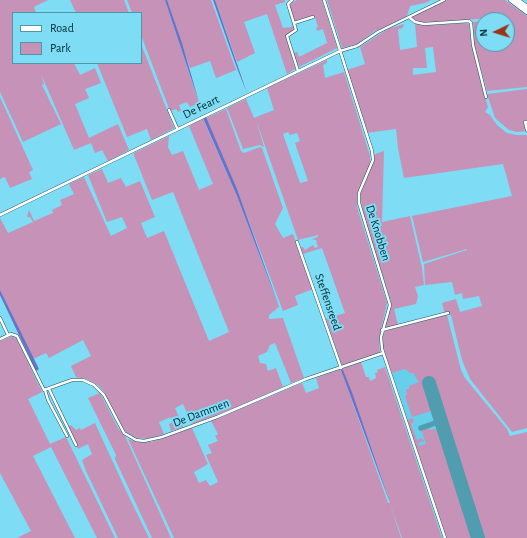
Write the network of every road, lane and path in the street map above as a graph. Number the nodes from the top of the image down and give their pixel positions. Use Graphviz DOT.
graph roads {
  1 [pos="292,0"];
  2 [pos="324,0"];
  3 [pos="444,0"];
  4 [pos="510,0"];
  5 [pos="517,0"];
  6 [pos="527,7"];
  7 [pos="527,12"];
  8 [pos="313,17"];
  9 [pos="409,17"];
  10 [pos="294,24"];
  11 [pos="340,51"];
  12 [pos="298,71"];
  13 [pos="486,97"];
  14 [pos="169,110"];
  15 [pos="527,122"];
  16 [pos="177,128"];
  17 [pos="527,130"];
  18 [pos="0,215"];
  19 [pos="297,242"];
  20 [pos="448,313"];
  21 [pos="0,318"];
  22 [pos="382,330"];
  23 [pos="8,335"];
  24 [pos="0,339"];
  25 [pos="383,354"];
  26 [pos="341,368"];
  27 [pos="49,389"];
  28 [pos="45,390"];
  29 [pos="67,436"];
  30 [pos="76,445"];
  31 [pos="445,538"];
  1 -- 10 [label="street"];
  2 -- 11 [label="street, De Knobben"];
  3 -- 9 [label="street, De Feart"];
  4 -- 7 [label="highway"];
  5 -- 6 [label="highway"];
  8 -- 10 [label="street"];
  9 -- 11 [label="street, De Feart"];
  9 -- 13 [label="street"];
  10 -- 12 [label="street"];
  11 -- 12 [label="street, De Feart"];
  11 -- 22 [label="street, De Knobben"];
  12 -- 16 [label="street, De Feart"];
  14 -- 16 [label="street"];
  15 -- 17 [label="street"];
  16 -- 18 [label="street, De Feart"];
  19 -- 26 [label="street, Steffensreed"];
  20 -- 22 [label="street"];
  21 -- 23 [label="street"];
  22 -- 25 [label="street, De Knobben"];
  23 -- 24 [label="street"];
  23 -- 28 [label="street"];
  25 -- 26 [label="street, De Dammen"];
  25 -- 31 [label="street, De Knobben"];
  26 -- 27 [label="street, De Dammen"];
  27 -- 28 [label="street, De Dammen"];
  27 -- 30 [label="street"];
  28 -- 29 [label="street"];
}
